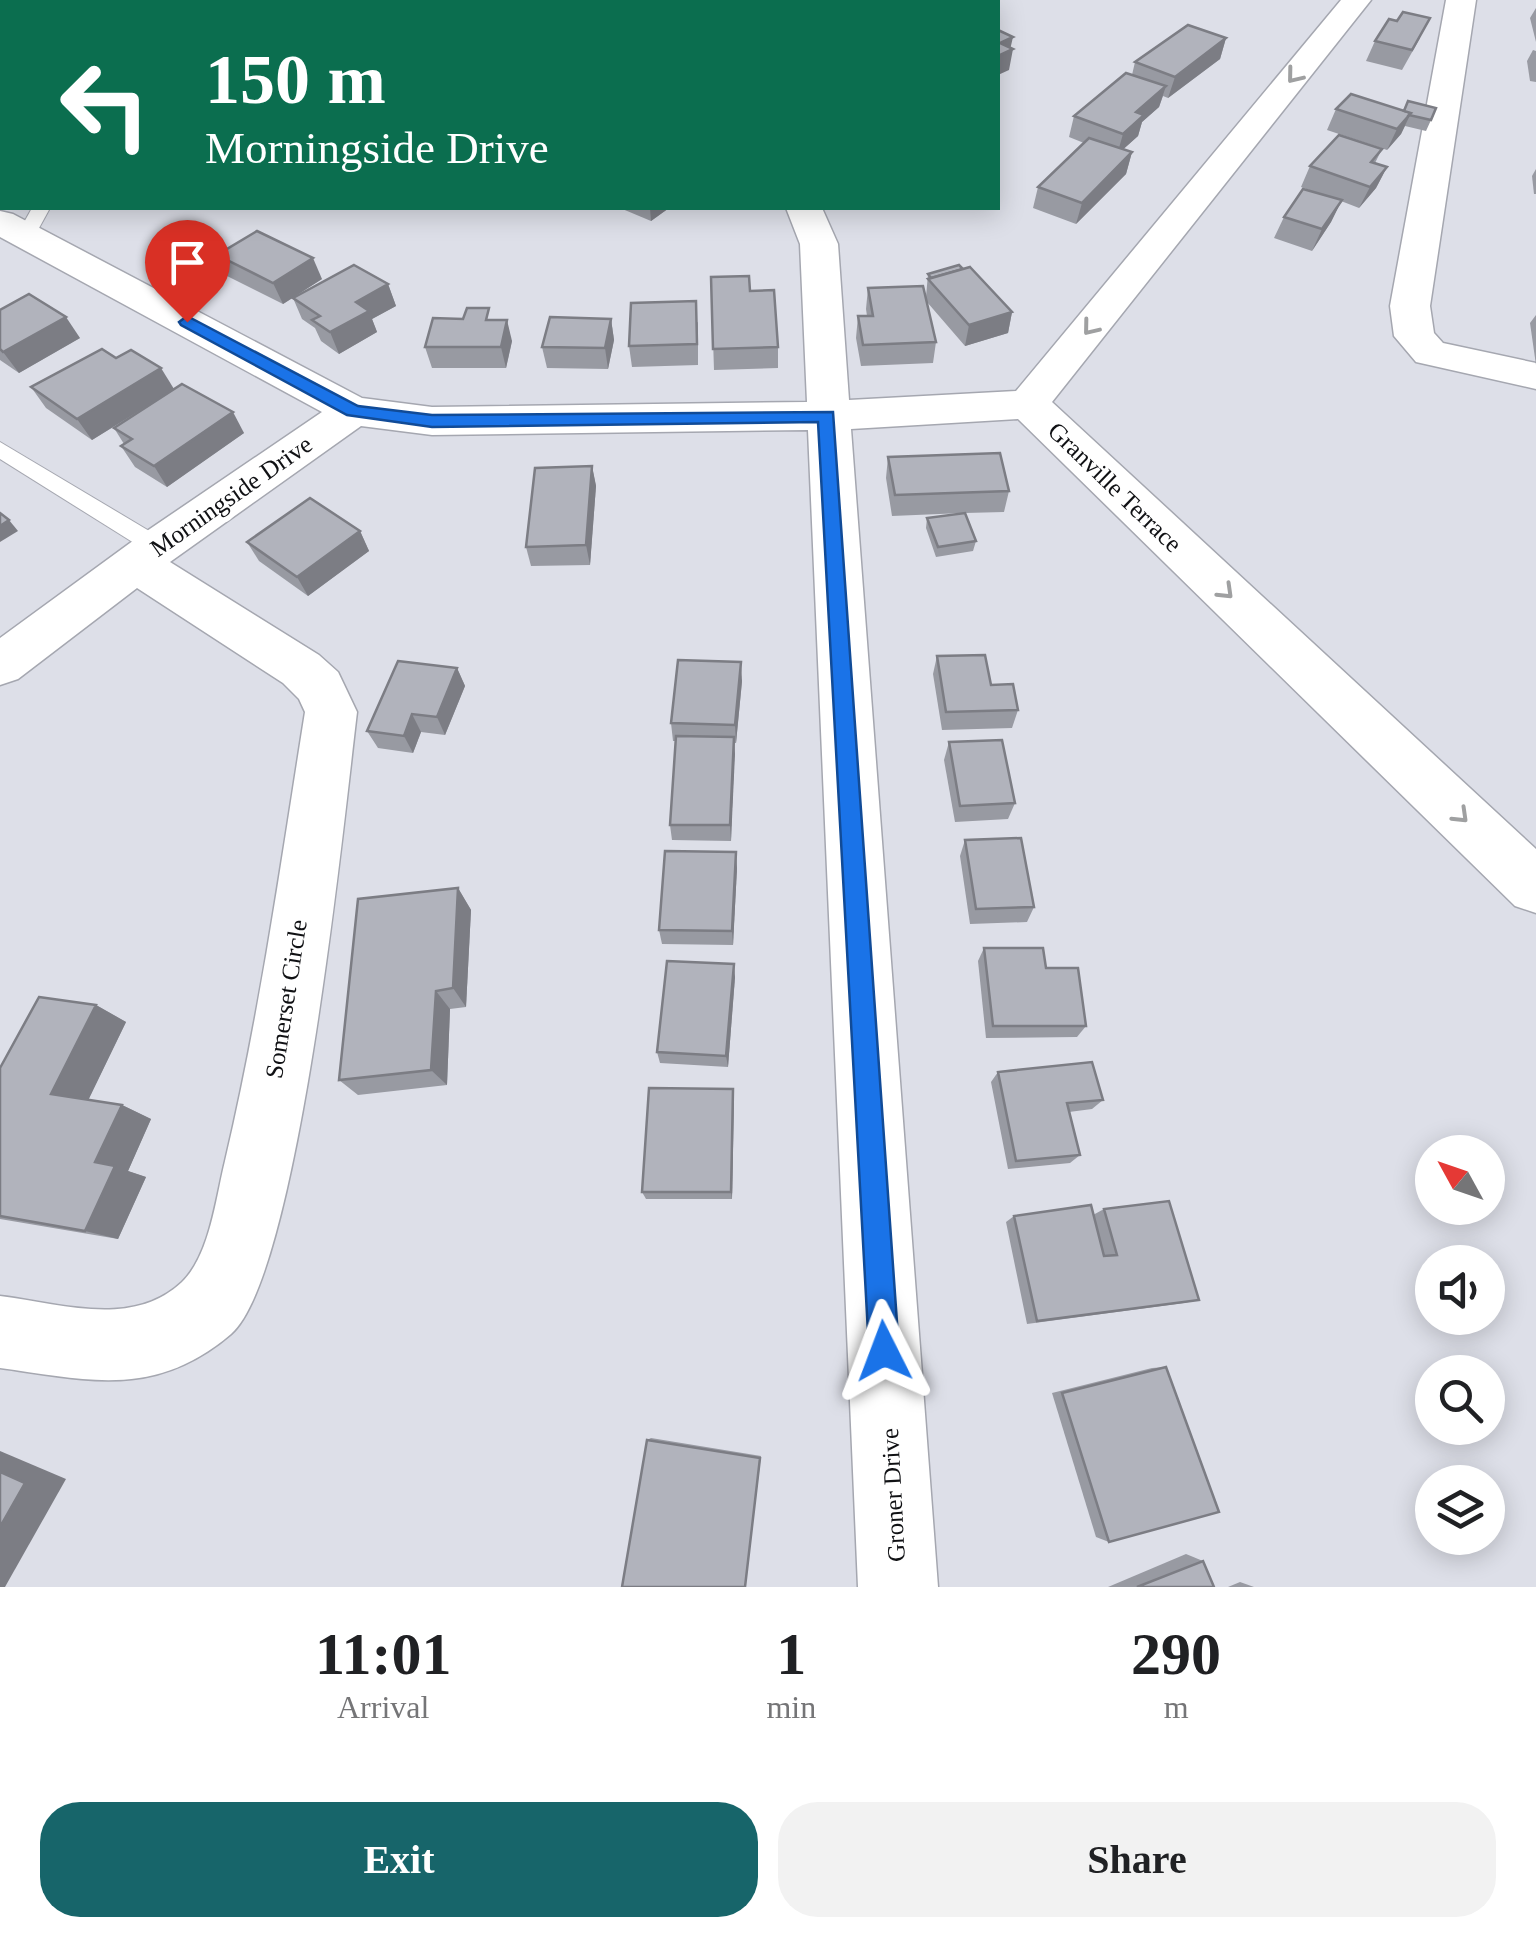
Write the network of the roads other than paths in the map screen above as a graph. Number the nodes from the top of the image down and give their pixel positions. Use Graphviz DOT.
graph roads {
  1 [pos="1356,0"];
  2 [pos="1461,0"];
  3 [pos="805,210"];
  4 [pos="22,222"];
  5 [pos="1536,376"];
  6 [pos="1028,404"];
  7 [pos="353,410"];
  8 [pos="827,416"];
  9 [pos="0,449"];
  10 [pos="147,556"];
  11 [pos="0,665"];
  12 [pos="1536,888"];
  13 [pos="0,1332"];
  14 [pos="898,1587"];
  1 -- 6 [label="street, Granville Terrace, one-way"];
  2 -- 5 [label="street"];
  3 -- 8 [label="street, Groner Drive"];
  4 -- 7 [label="street"];
  6 -- 8 [label="street"];
  6 -- 12 [label="street, Granville Terrace, one-way"];
  7 -- 8 [label="street"];
  7 -- 10 [label="street, Morningside Drive"];
  8 -- 14 [label="street, Groner Drive"];
  9 -- 10 [label="lane"];
  10 -- 11 [label="street, Morningside Drive"];
  10 -- 13 [label="street, Somerset Circle"];
}
